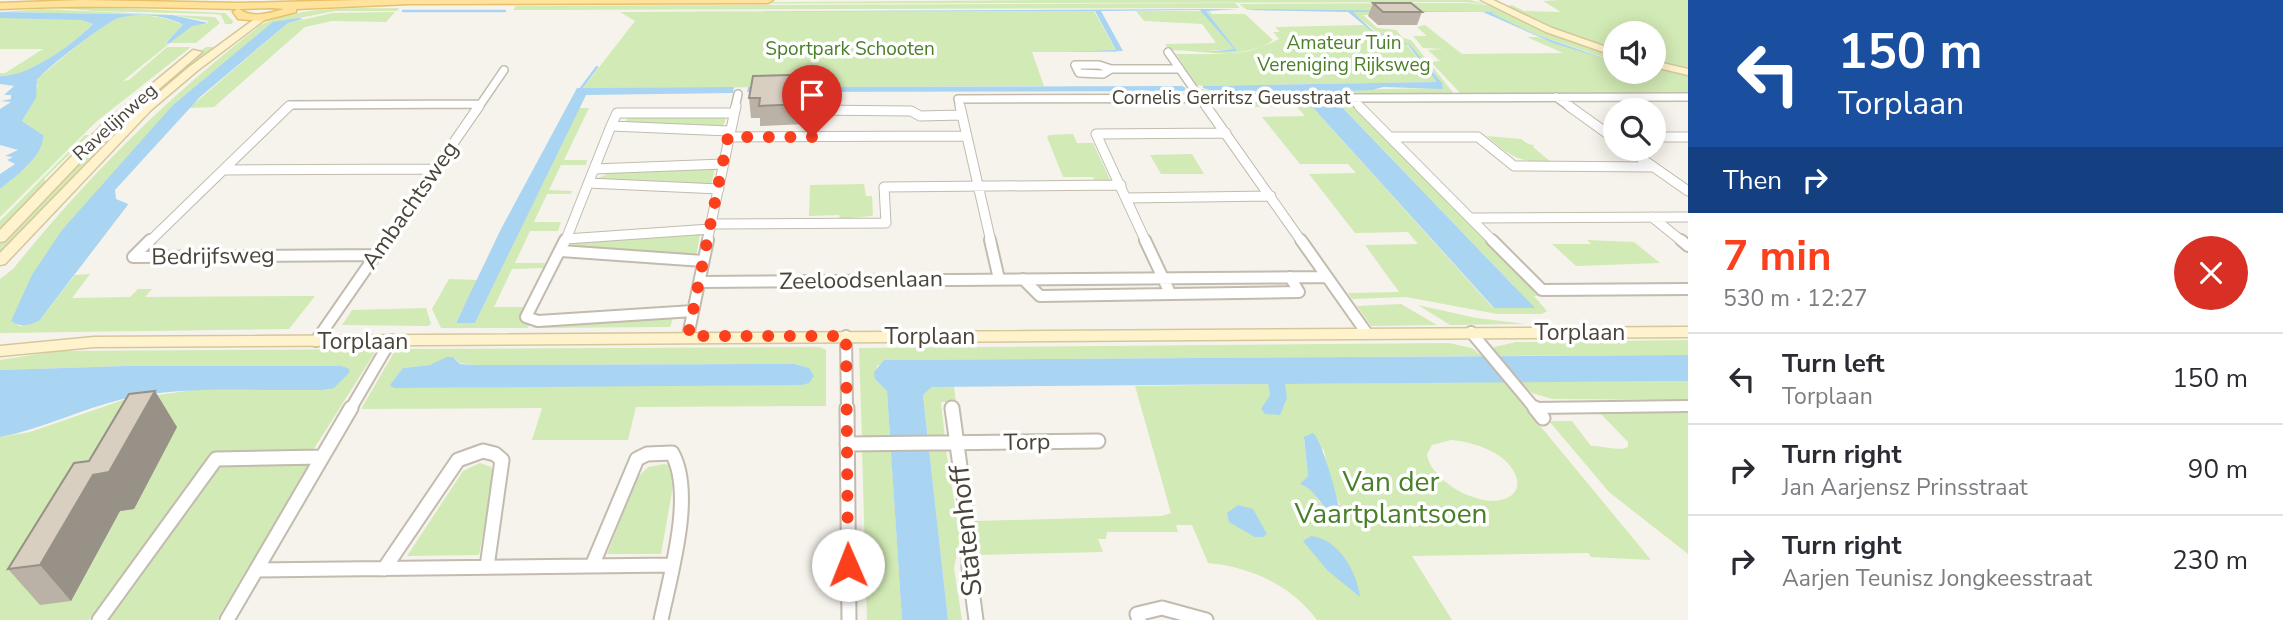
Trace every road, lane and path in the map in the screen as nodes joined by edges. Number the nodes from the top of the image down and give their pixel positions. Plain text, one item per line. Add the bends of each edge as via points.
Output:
1 (768, 0) edge
2 (1486, 0) edge
3 (456, 2) junction
4 (1496, 3) edge
5 (308, 5) junction
6 (0, 6) edge
7 (204, 7) junction
8 (250, 7) junction
9 (275, 10) junction
10 (236, 15) junction
11 (258, 18) junction
12 (1603, 49) edge
13 (1168, 52) dead end
14 (1666, 67) edge
15 (1111, 69) dead end
16 (1180, 69) junction
17 (504, 70) dead end
18 (1688, 72) edge
19 (738, 94) dead end
20 (1200, 97) junction
21 (1556, 97) junction
22 (1688, 97) edge
23 (1351, 98) junction
24 (480, 104) junction
25 (734, 113) junction
26 (961, 115) junction
27 (611, 126) junction
28 (1603, 130) edge
29 (1226, 133) junction
30 (729, 134) junction
31 (966, 136) junction
32 (812, 137) junction
33 (1390, 137) junction
34 (1666, 137) edge
35 (1688, 137) edge
36 (1645, 161) edge
37 (723, 164) junction
38 (1653, 167) junction
39 (435, 169) junction
40 (594, 169) junction
41 (223, 170) junction
42 (588, 183) junction
43 (1121, 185) junction
44 (978, 186) junction
45 (719, 188) junction
46 (1688, 191) edge
47 (1271, 196) junction
48 (1127, 198) junction
49 (1652, 217) junction
50 (1688, 217) edge
51 (1472, 218) junction
52 (711, 227) junction
53 (0, 238) edge
54 (566, 239) junction
55 (1688, 246) edge
56 (561, 251) junction
57 (376, 255) junction
58 (0, 261) edge
59 (704, 261) junction
60 (1290, 277) junction
61 (1327, 277) junction
62 (1163, 278) junction
63 (999, 279) junction
64 (1023, 279) junction
65 (700, 282) junction
66 (1688, 289) edge
67 (1170, 293) junction
68 (693, 311) junction
69 (1688, 331) edge
70 (1366, 332) junction
71 (1471, 332) junction
72 (688, 336) junction
73 (846, 336) junction
74 (391, 340) junction
75 (316, 341) junction
76 (94, 342) junction
77 (0, 344) edge
78 (0, 351) edge
79 (952, 407) dead end
80 (1688, 407) edge
81 (1098, 441) dead end
82 (957, 442) junction
83 (847, 444) junction
84 (322, 457) junction
85 (671, 565) junction
86 (592, 566) junction
87 (487, 568) junction
88 (384, 569) junction
89 (256, 570) junction
90 (1141, 615) edge
91 (99, 620) edge
92 (226, 620) edge
93 (661, 620) edge
94 (849, 620) edge
95 (976, 620) edge
96 (1206, 620) edge

1 - 3 main road
2 - 4 street
3 - 5 main road
3 - 9 main road
4 - 12 street via 1557,33
5 - 7 main road
5 - 9 main road
6 - 7 main road
7 - 8 main road
7 - 10 main road
8 - 9 main road via 268,5
8 - 10 main road
9 - 11 main road
10 - 11 main road
10 - 53 street, Ravelijnweg via 237,23 105,129
11 - 58 street, Ravelijnweg via 131,123
13 - 16 street
14 - 18 street
15 - 16 street
16 - 20 street
17 - 24 street, Ambachtsweg
19 - 25 street
20 - 23 street, Cornelis Gerritsz Geusstraat
20 - 26 street, Cornelis Gerritsz Geusstraat via 958,99
20 - 29 street
21 - 22 street, Cornelis Gerritsz Geusstraat
21 - 23 street, Cornelis Gerritsz Geusstraat
21 - 28 street
23 - 33 street
24 - 39 street, Ambachtsweg
24 - 41 street, Bedrijfsweg via 290,105
25 - 27 street via 617,113
25 - 30 street
26 - 31 street
26 - 32 street via 813,110
27 - 30 street
27 - 40 street
29 - 43 street via 1096,134
29 - 47 street
30 - 32 street
30 - 37 street
31 - 32 street
31 - 44 street
33 - 38 street via 1478,137 1514,166
33 - 51 street
34 - 35 street
36 - 38 street
37 - 40 street
37 - 45 street
38 - 46 street
39 - 41 street
39 - 57 street, Ambachtsweg
40 - 42 street
41 - 57 street, Bedrijfsweg via 133,257
42 - 45 street
42 - 54 street
43 - 44 street
43 - 48 street
44 - 52 street via 884,187 886,223
44 - 63 street
45 - 52 street
47 - 48 street
47 - 61 street
48 - 62 street
49 - 50 street
49 - 51 street
49 - 55 street
51 - 66 street via 1542,290
52 - 54 street
52 - 59 street
54 - 56 street
56 - 59 street
56 - 68 street via 527,313 528,319
57 - 75 street, Ambachtsweg
59 - 65 street
60 - 61 street, Zeeloodsenlaan
60 - 62 street, Zeeloodsenlaan
60 - 67 street via 1299,292
61 - 70 street
62 - 64 street, Zeeloodsenlaan
62 - 67 street
63 - 64 street, Zeeloodsenlaan
63 - 65 street, Zeeloodsenlaan
64 - 67 street via 1040,296
65 - 68 street
68 - 72 street
69 - 71 street, Torplaan
70 - 71 street, Torplaan
70 - 73 street, Torplaan
71 - 80 street via 1539,413
72 - 73 street, Torplaan
72 - 74 street, Torplaan
73 - 83 street
74 - 75 street, Torplaan
74 - 84 street
75 - 76 street, Torplaan
76 - 77 street, Torplaan via 58,339
76 - 78 street, Torplaan
79 - 82 street
81 - 82 street, Torp
82 - 83 street, Torp
82 - 95 street, Statenhoff
83 - 94 street
84 - 89 street
84 - 91 street via 216,459
85 - 86 street
85 - 86 street via 681,511 680,467 678,458 662,451 637,459
85 - 93 street
86 - 87 street
87 - 88 street
87 - 88 street via 502,460 483,451 458,460
88 - 89 street
89 - 92 street
90 - 96 street via 1157,607

